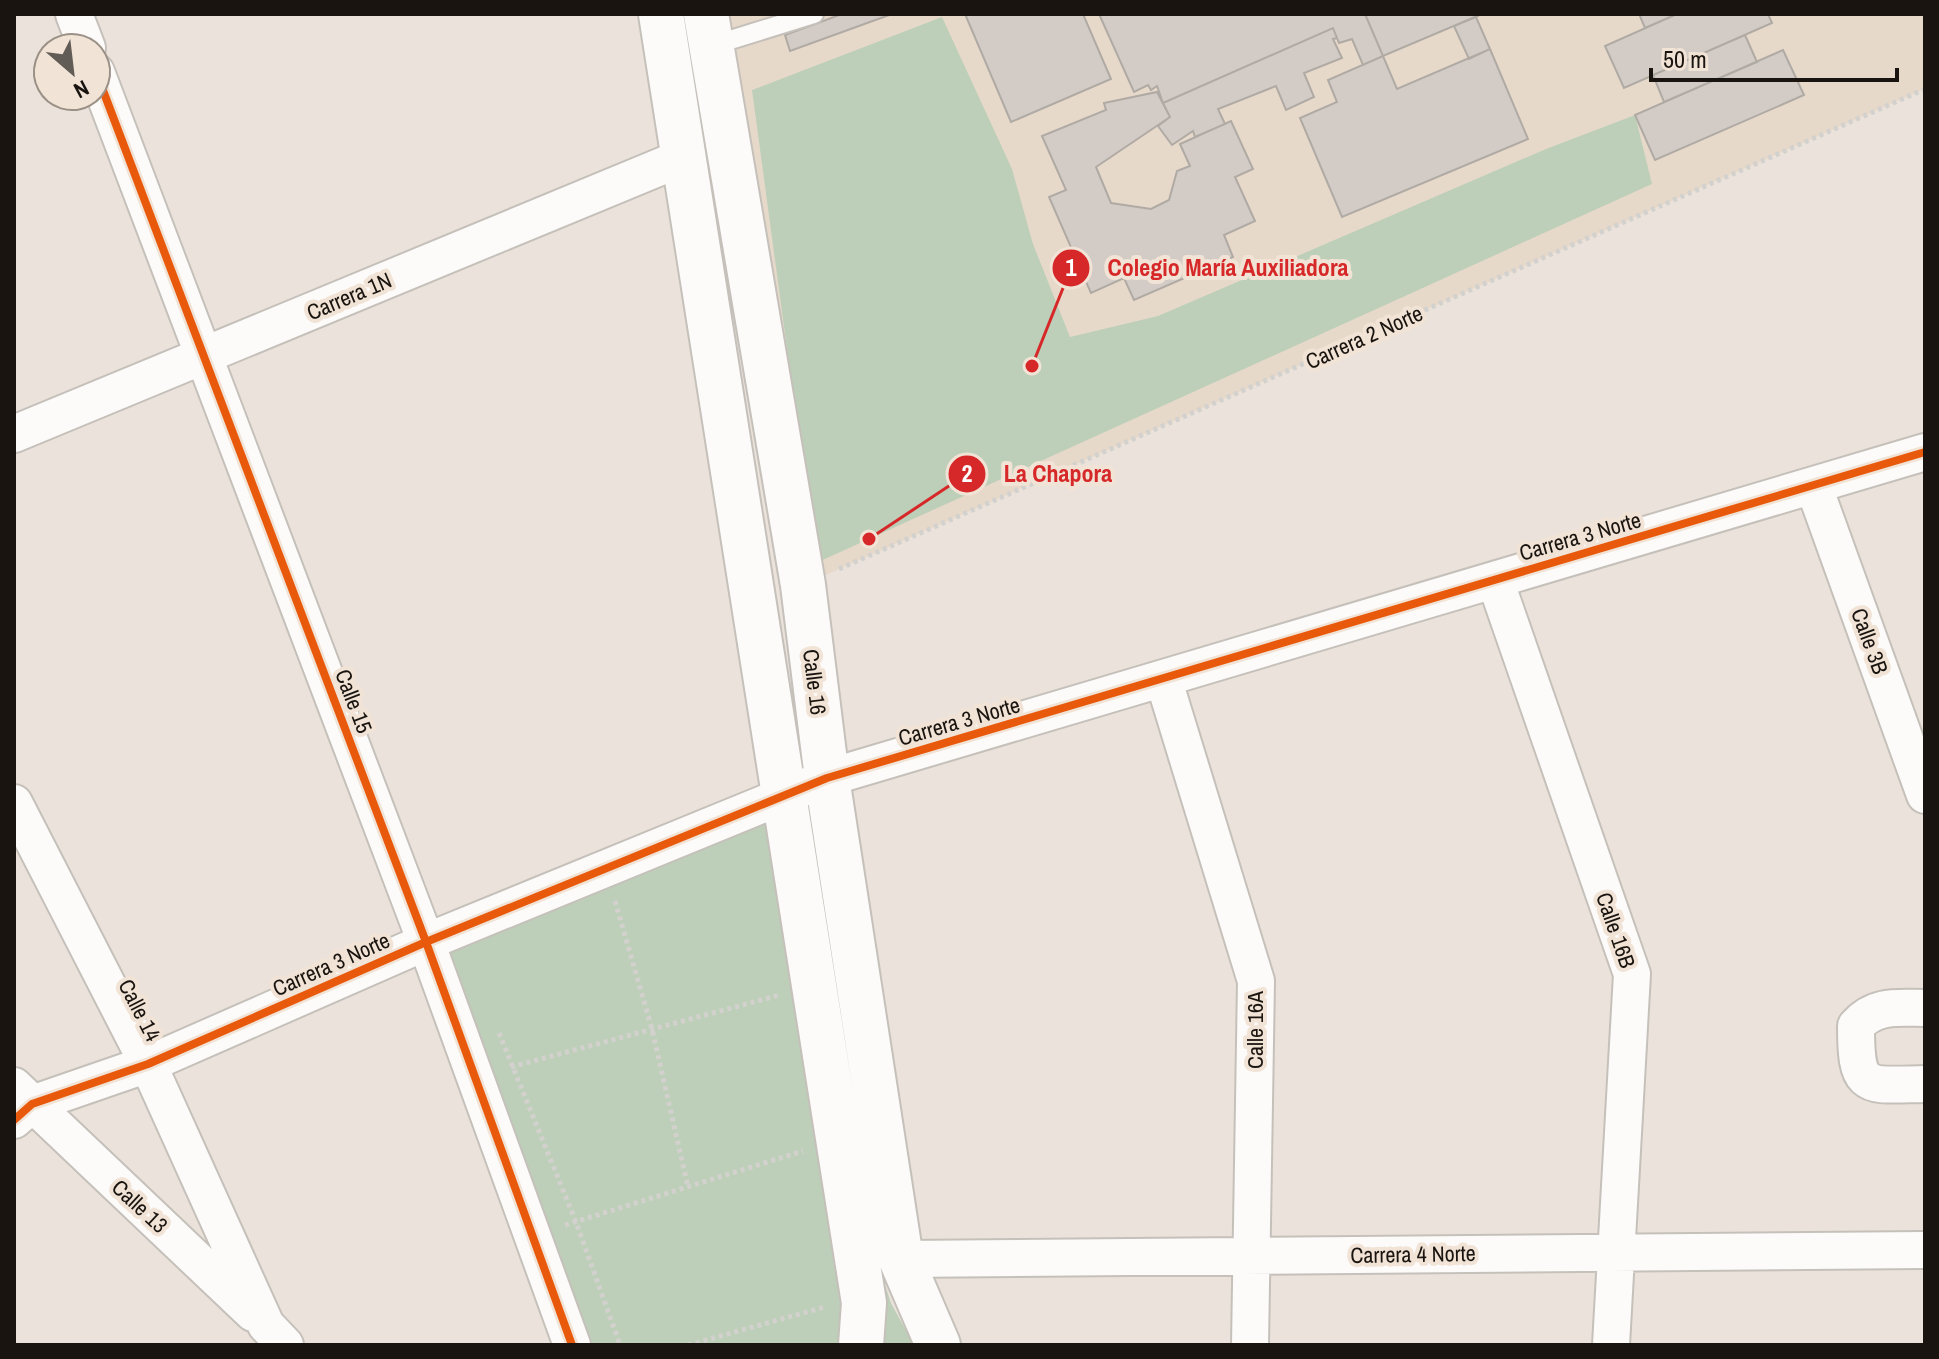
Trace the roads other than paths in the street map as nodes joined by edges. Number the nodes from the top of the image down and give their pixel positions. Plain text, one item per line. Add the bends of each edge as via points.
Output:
1 (661, 14) edge
2 (814, 14) edge
3 (708, 30) edge
4 (111, 112) edge
5 (684, 157) junction
6 (204, 357) junction
7 (14, 434) edge
8 (1925, 452) edge
9 (1814, 487) junction
10 (1495, 580) junction
11 (1164, 681) junction
12 (827, 778) junction
13 (785, 794) junction
14 (1925, 795) edge
15 (14, 803) edge
16 (426, 942) junction
17 (1925, 1008) edge
18 (148, 1064) junction
19 (1925, 1084) edge
20 (20, 1103) edge
21 (1925, 1250) edge
22 (1615, 1252) junction
23 (1252, 1256) junction
24 (901, 1259) junction
25 (862, 1324) edge
26 (265, 1338) edge
27 (572, 1345) edge
28 (938, 1345) edge
29 (1250, 1345) edge
30 (1611, 1345) edge

1 - 5 main road
2 - 3 lane
3 - 12 main road, Calle 16 via 803,585
4 - 6 street, Calle 15
5 - 6 street, Carrera 1N
5 - 13 main road
6 - 7 street, Carrera 1N
6 - 16 street, Calle 15
8 - 9 street, Carrera 3 Norte
9 - 10 street, Carrera 3 Norte
9 - 14 street, Calle 3B
10 - 11 street, Carrera 3 Norte
10 - 22 street, Calle 16B via 1632,974
11 - 12 street, Carrera 3 Norte
11 - 23 street, Calle 16A via 1256,981
12 - 13 street, Carrera 3 Norte
12 - 24 main road, Calle 16
13 - 16 street, Carrera 3 Norte
13 - 25 main road
15 - 18 street, Calle 14
16 - 18 street, Carrera 3 Norte
16 - 27 street, Calle 15
17 - 19 street via 1882,1008 1867,1013 1856,1026 1856,1064 1862,1076 1876,1085
18 - 20 street, Carrera 3 Norte
18 - 26 street, Calle 14
20 - 26 street, Calle 13
21 - 22 street, Carrera 4 Norte
22 - 23 street, Carrera 4 Norte
22 - 30 street, Calle 16B
23 - 24 street, Carrera 4 Norte
23 - 29 street, Calle 16A
24 - 28 main road, Calle 16

